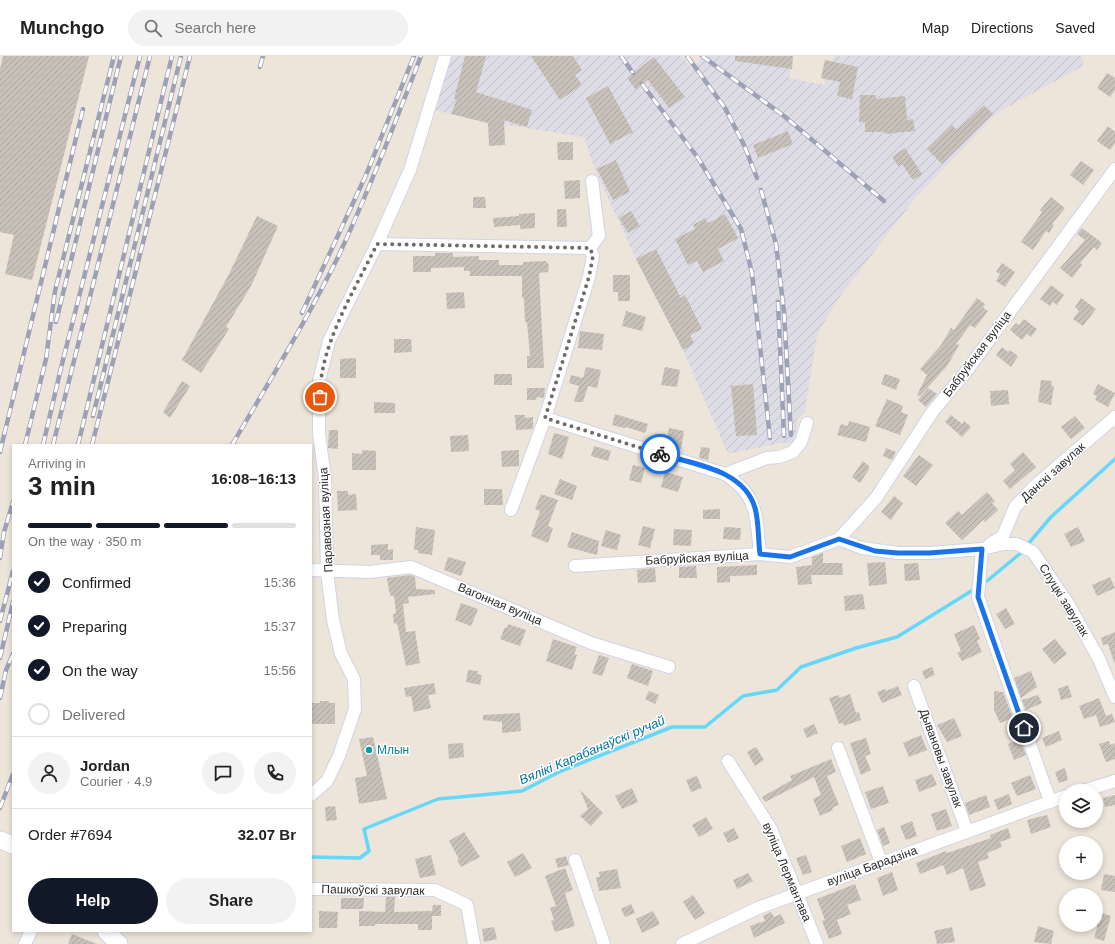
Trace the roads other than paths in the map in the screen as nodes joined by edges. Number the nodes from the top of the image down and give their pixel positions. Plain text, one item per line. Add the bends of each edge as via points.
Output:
1 (445, 56) edge
2 (1115, 169) edge
3 (592, 181) dead end
4 (377, 244) junction
5 (590, 248) junction
6 (545, 418) junction
7 (807, 423) dead end
8 (1112, 425) edge
9 (725, 474) junction
10 (511, 510) dead end
11 (839, 539) junction
12 (982, 549) junction
13 (760, 554) junction
14 (575, 566) dead end
15 (312, 570) edge
16 (327, 571) junction
17 (669, 667) dead end
18 (914, 686) dead end
19 (1115, 697) edge
20 (838, 748) dead end
21 (728, 760) dead end
22 (1115, 781) edge
23 (1103, 785) edge
24 (312, 794) edge
25 (1059, 798) edge
26 (1050, 800) junction
27 (967, 831) junction
28 (0, 840) edge
29 (12, 845) edge
30 (575, 860) dead end
31 (881, 862) junction
32 (312, 889) edge
33 (796, 894) junction
34 (31, 932) edge
35 (107, 932) edge
36 (25, 944) edge
37 (119, 944) edge
38 (474, 944) edge
39 (604, 944) edge
40 (682, 944) edge
41 (817, 944) edge

1 - 4 street, Паравозная вуліца via 410,170
2 - 11 street, Бабруйская вуліца via 965,373 933,411 876,498
3 - 5 street via 599,236
4 - 5 street
4 - 16 street, Паравозная вуліца via 330,341 319,381 319,434 325,478
5 - 6 street via 593,256 589,277
6 - 9 street
6 - 10 street
7 - 9 street via 801,442 793,452 767,458
8 - 12 street, Данскі завулак via 1037,484 1015,507 1002,536
9 - 13 street via 738,482 755,508
11 - 12 street via 875,551 898,553
11 - 13 street, Бабруйская вуліца via 790,557
12 - 19 street, Слуцкі завулак via 1017,544 1033,552 1067,602 1099,659
12 - 26 street via 978,597
13 - 14 street, Бабруйская вуліца
15 - 16 street, Вагонная вуліца
16 - 17 street, Вагонная вуліца via 370,572 411,567 591,642
16 - 24 street, Паравозная вуліца via 333,620 341,654 354,679 355,709 342,750 327,781
18 - 27 street, Дывановы завулак
20 - 31 street
21 - 33 street, вуліца Лермантава via 771,829
22 - 23 street
25 - 26 street, вуліца Барадзіна
26 - 27 street, вуліца Барадзіна
27 - 31 street, вуліца Барадзіна
28 - 29 main road
30 - 39 street
31 - 33 street, вуліца Барадзіна
32 - 38 street, Пашкоўскі завулак via 435,890 467,905
33 - 40 street, вуліца Барадзіна via 758,908
33 - 41 street, вуліца Лермантава
34 - 36 street
35 - 37 main road

